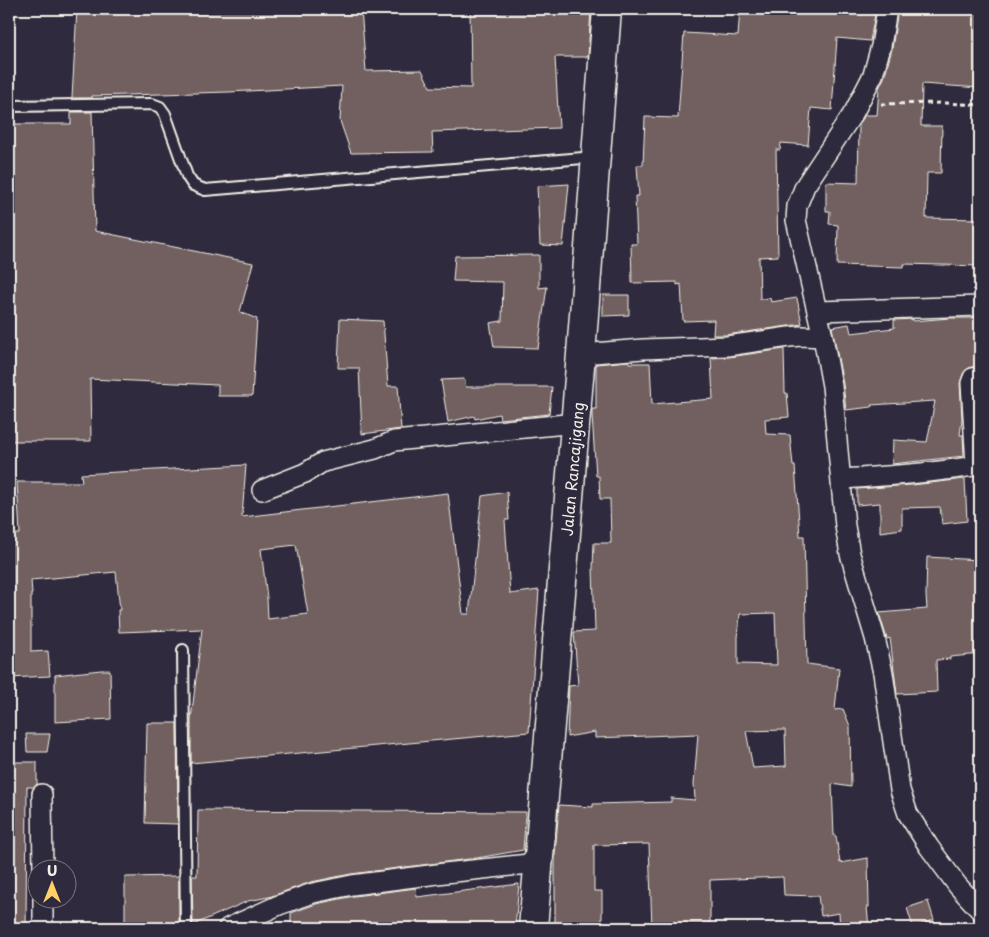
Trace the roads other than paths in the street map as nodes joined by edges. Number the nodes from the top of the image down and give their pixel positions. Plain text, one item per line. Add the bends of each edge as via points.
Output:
1 (607, 9) edge
2 (887, 9) edge
3 (9, 106) edge
4 (596, 157) junction
5 (980, 306) edge
6 (818, 312) junction
7 (823, 337) junction
8 (581, 354) junction
9 (980, 377) edge
10 (576, 423) junction
11 (978, 465) edge
12 (842, 479) junction
13 (262, 490) dead end
14 (183, 650) dead end
15 (42, 794) dead end
16 (42, 860) edge
17 (538, 863) junction
18 (43, 910) edge
19 (980, 910) edge
20 (43, 928) edge
21 (186, 928) edge
22 (228, 928) edge
23 (533, 928) edge

1 - 4 main road, Jalan Rancajigang
2 - 6 street via 873,75 805,186 797,206 796,220
3 - 4 lane via 160,106 187,176 193,185 204,190
4 - 8 main road, Jalan Rancajigang
5 - 6 street
6 - 7 street
7 - 8 street
7 - 12 street
8 - 10 main road, Jalan Rancajigang
9 - 11 street via 973,378 971,383
10 - 13 street via 402,439 323,462
10 - 17 main road, Jalan Rancajigang
11 - 12 street via 898,476
12 - 19 street via 848,544 883,673 900,790 908,814 929,847
14 - 21 lane
15 - 16 street
17 - 22 street via 361,884 313,893
17 - 23 main road, Jalan Rancajigang
18 - 20 street

